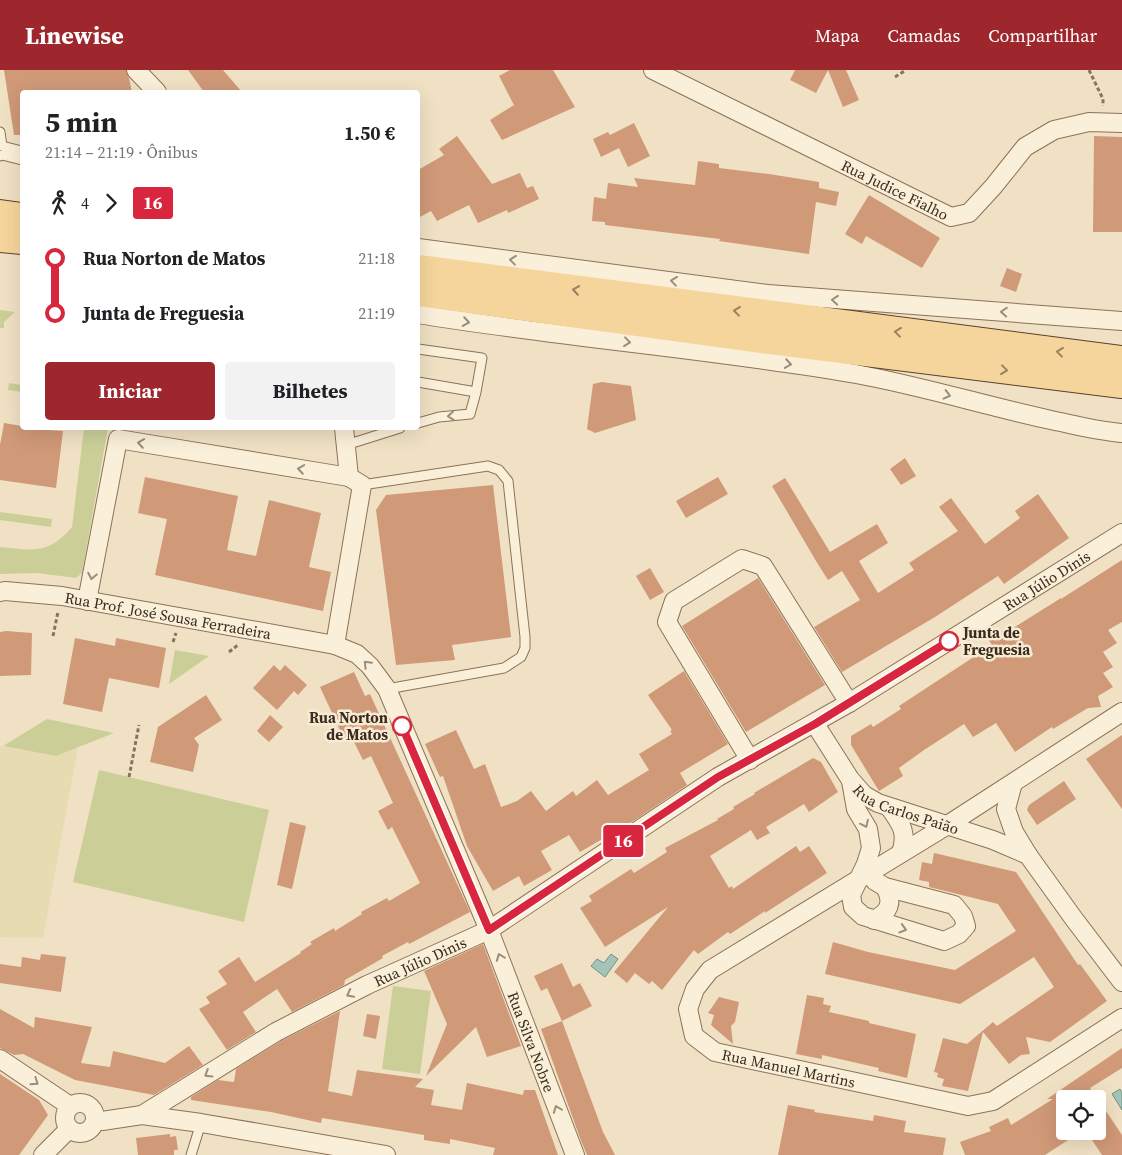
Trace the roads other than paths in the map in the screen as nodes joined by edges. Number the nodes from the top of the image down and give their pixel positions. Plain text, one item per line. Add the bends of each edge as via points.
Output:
1 (136, 70) edge
2 (653, 70) edge
3 (155, 90) edge
4 (1122, 123) edge
5 (0, 132) edge
6 (20, 150) edge
7 (0, 156) edge
8 (20, 160) edge
9 (420, 248) edge
10 (420, 269) edge
11 (420, 292) edge
12 (420, 314) edge
13 (1122, 320) edge
14 (420, 349) edge
15 (1122, 360) edge
16 (420, 382) edge
17 (1122, 384) edge
18 (476, 392) junction
19 (420, 422) edge
20 (385, 430) edge
21 (1122, 433) edge
22 (345, 436) edge
23 (356, 481) junction
24 (1122, 524) edge
25 (1122, 533) edge
26 (1099, 547) junction
27 (0, 592) edge
28 (87, 601) junction
29 (335, 645) junction
30 (386, 689) junction
31 (849, 704) junction
32 (1122, 712) edge
33 (815, 724) junction
34 (750, 760) junction
35 (850, 778) junction
36 (1013, 782) junction
37 (889, 807) junction
38 (946, 826) junction
39 (901, 853) junction
40 (1028, 855) junction
41 (863, 876) junction
42 (885, 887) junction
43 (874, 920) junction
44 (489, 930) junction
45 (1122, 982) edge
46 (1122, 1018) edge
47 (0, 1059) edge
48 (70, 1106) junction
49 (142, 1115) junction
50 (95, 1120) junction
51 (193, 1122) junction
52 (69, 1129) junction
53 (365, 1153) edge
54 (43, 1155) edge
55 (192, 1155) edge
56 (386, 1155) edge
57 (574, 1155) edge

1 - 3 street
2 - 4 street, Rua Judice Fialho via 951,217 970,213 1025,147 1054,130 1089,122
5 - 6 lane via 2,146
7 - 8 lane
13 -> 9 street via 768,294
15 -> 10 main road
11 -> 17 main road
12 -> 21 street via 857,374 1029,415
14 - 18 lane via 482,358
16 - 18 lane
18 -> 19 lane via 470,414
20 - 22 lane
22 - 23 street
23 -> 28 street via 118,439
23 - 29 street
23 - 30 lane via 488,466 499,470 508,482 525,637 522,657 504,668
24 - 26 street, Rua Júlio Dinis
25 - 26 street, Rua Júlio Dinis
26 - 31 street, Rua Júlio Dinis
27 - 28 street, Rua Prof. José Sousa Ferradeira
28 - 29 street, Rua Prof. José Sousa Ferradeira
30 -> 29 street via 357,654
30 - 44 street
31 - 33 street, Rua Júlio Dinis
31 - 34 street via 763,566 742,559 674,601 667,622
32 - 36 street, Rua Manuel Martins
33 - 34 street, Rua Júlio Dinis
33 - 35 street, Rua Carlos Paião
34 - 44 street, Rua Júlio Dinis via 718,777
35 - 37 street, Rua Carlos Paião via 864,795
35 -> 41 street via 856,809 868,829 871,848
36 - 38 street, Rua Manuel Martins
36 - 40 street via 1006,809 1014,832
37 - 38 street, Rua Carlos Paião
37 - 39 street via 903,827
38 - 39 street, Rua Manuel Martins
38 - 40 street, Rua Carlos Paião
39 - 41 street, Rua Manuel Martins
40 - 45 street
41 - 42 street
41 - 43 street via 851,894 853,908
41 - 46 street, Rua Manuel Martins via 710,970 695,990 688,1009 694,1036 715,1052 968,1106 993,1101
42 - 43 street via 890,906
43 -> 42 street via 944,941 959,934 966,926 964,916 954,905
44 -> 49 street, Rua Júlio Dinis via 366,985 276,1032
57 -> 44 street, Rua Silva Nobre
47 -> 48 street
48 - 50 street via 85,1103 93,1110
48 - 52 street via 64,1120
49 - 50 street
49 - 51 street
50 - 52 street via 91,1129 83,1133
51 - 53 street
51 - 55 lane
52 - 54 street
53 - 56 street

